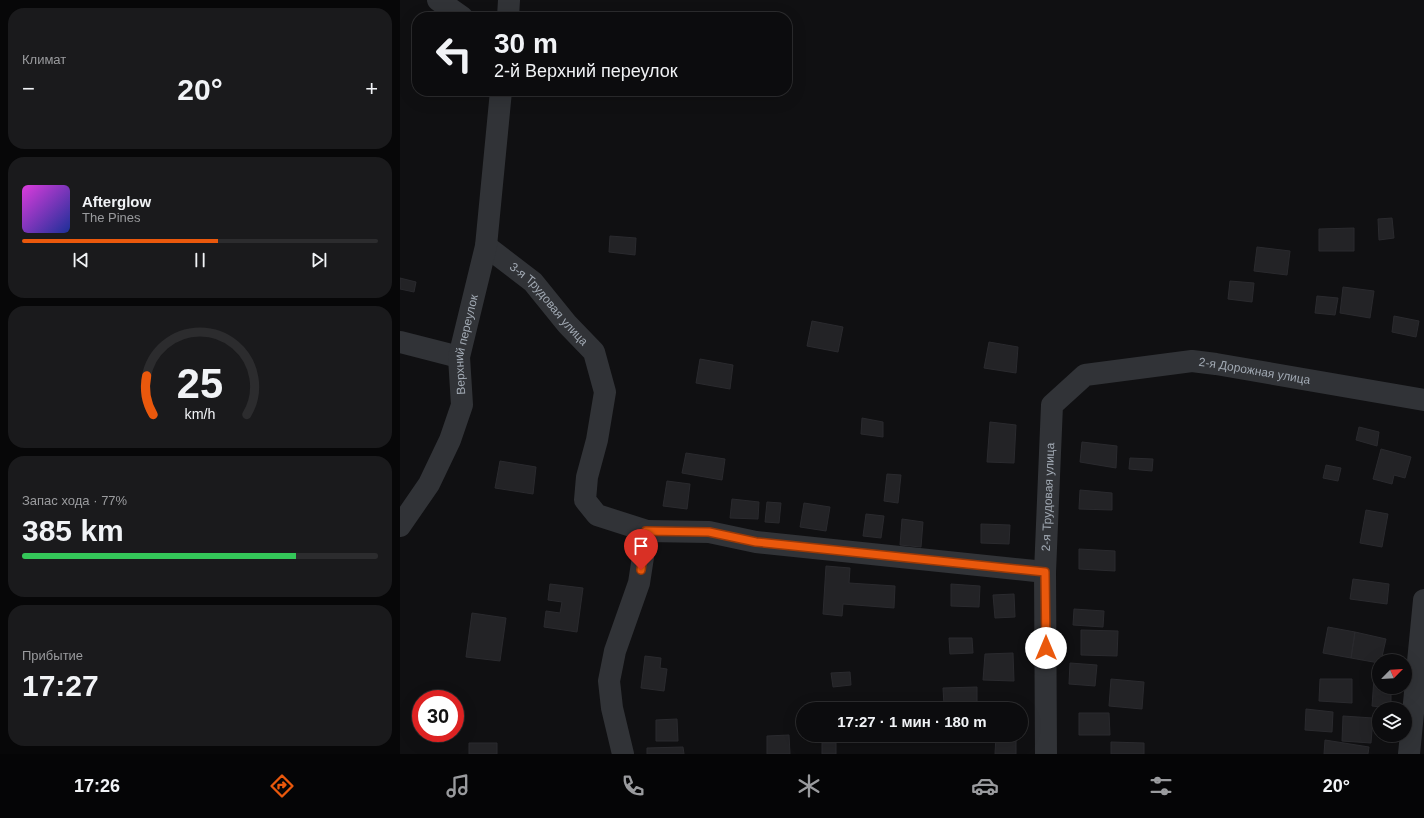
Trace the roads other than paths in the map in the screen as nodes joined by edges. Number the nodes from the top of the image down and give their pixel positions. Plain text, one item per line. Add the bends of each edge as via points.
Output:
1 (438, 0) edge
2 (509, 0) edge
3 (455, 12) edge
4 (508, 12) edge
5 (501, 96) edge
6 (486, 246) junction
7 (400, 342) edge
8 (459, 357) junction
9 (1085, 374) joint
10 (1424, 400) edge
11 (400, 526) edge
12 (646, 531) junction
13 (1045, 572) junction
14 (1424, 600) edge
15 (623, 754) edge
16 (1046, 754) edge
17 (1409, 754) edge

1 - 3 street
2 - 4 street
5 - 6 street, Верхний переулок
6 - 8 street, Верхний переулок
6 - 12 street, 3-я Трудовая улица via 533,282 594,352 605,392 597,440 587,477 585,500 597,515
7 - 8 street
8 - 11 street, Верхний переулок via 462,406 450,440 429,484
9 - 10 street, 2-я Дорожная улица via 1192,361
9 - 13 street, 2-я Трудовая улица via 1052,405
12 - 13 street, 3-я Трудовая улица via 709,532 756,542
12 - 15 street via 639,584 615,651 609,681 612,708
13 - 16 street, 2-я Трудовая улица
14 - 17 street

